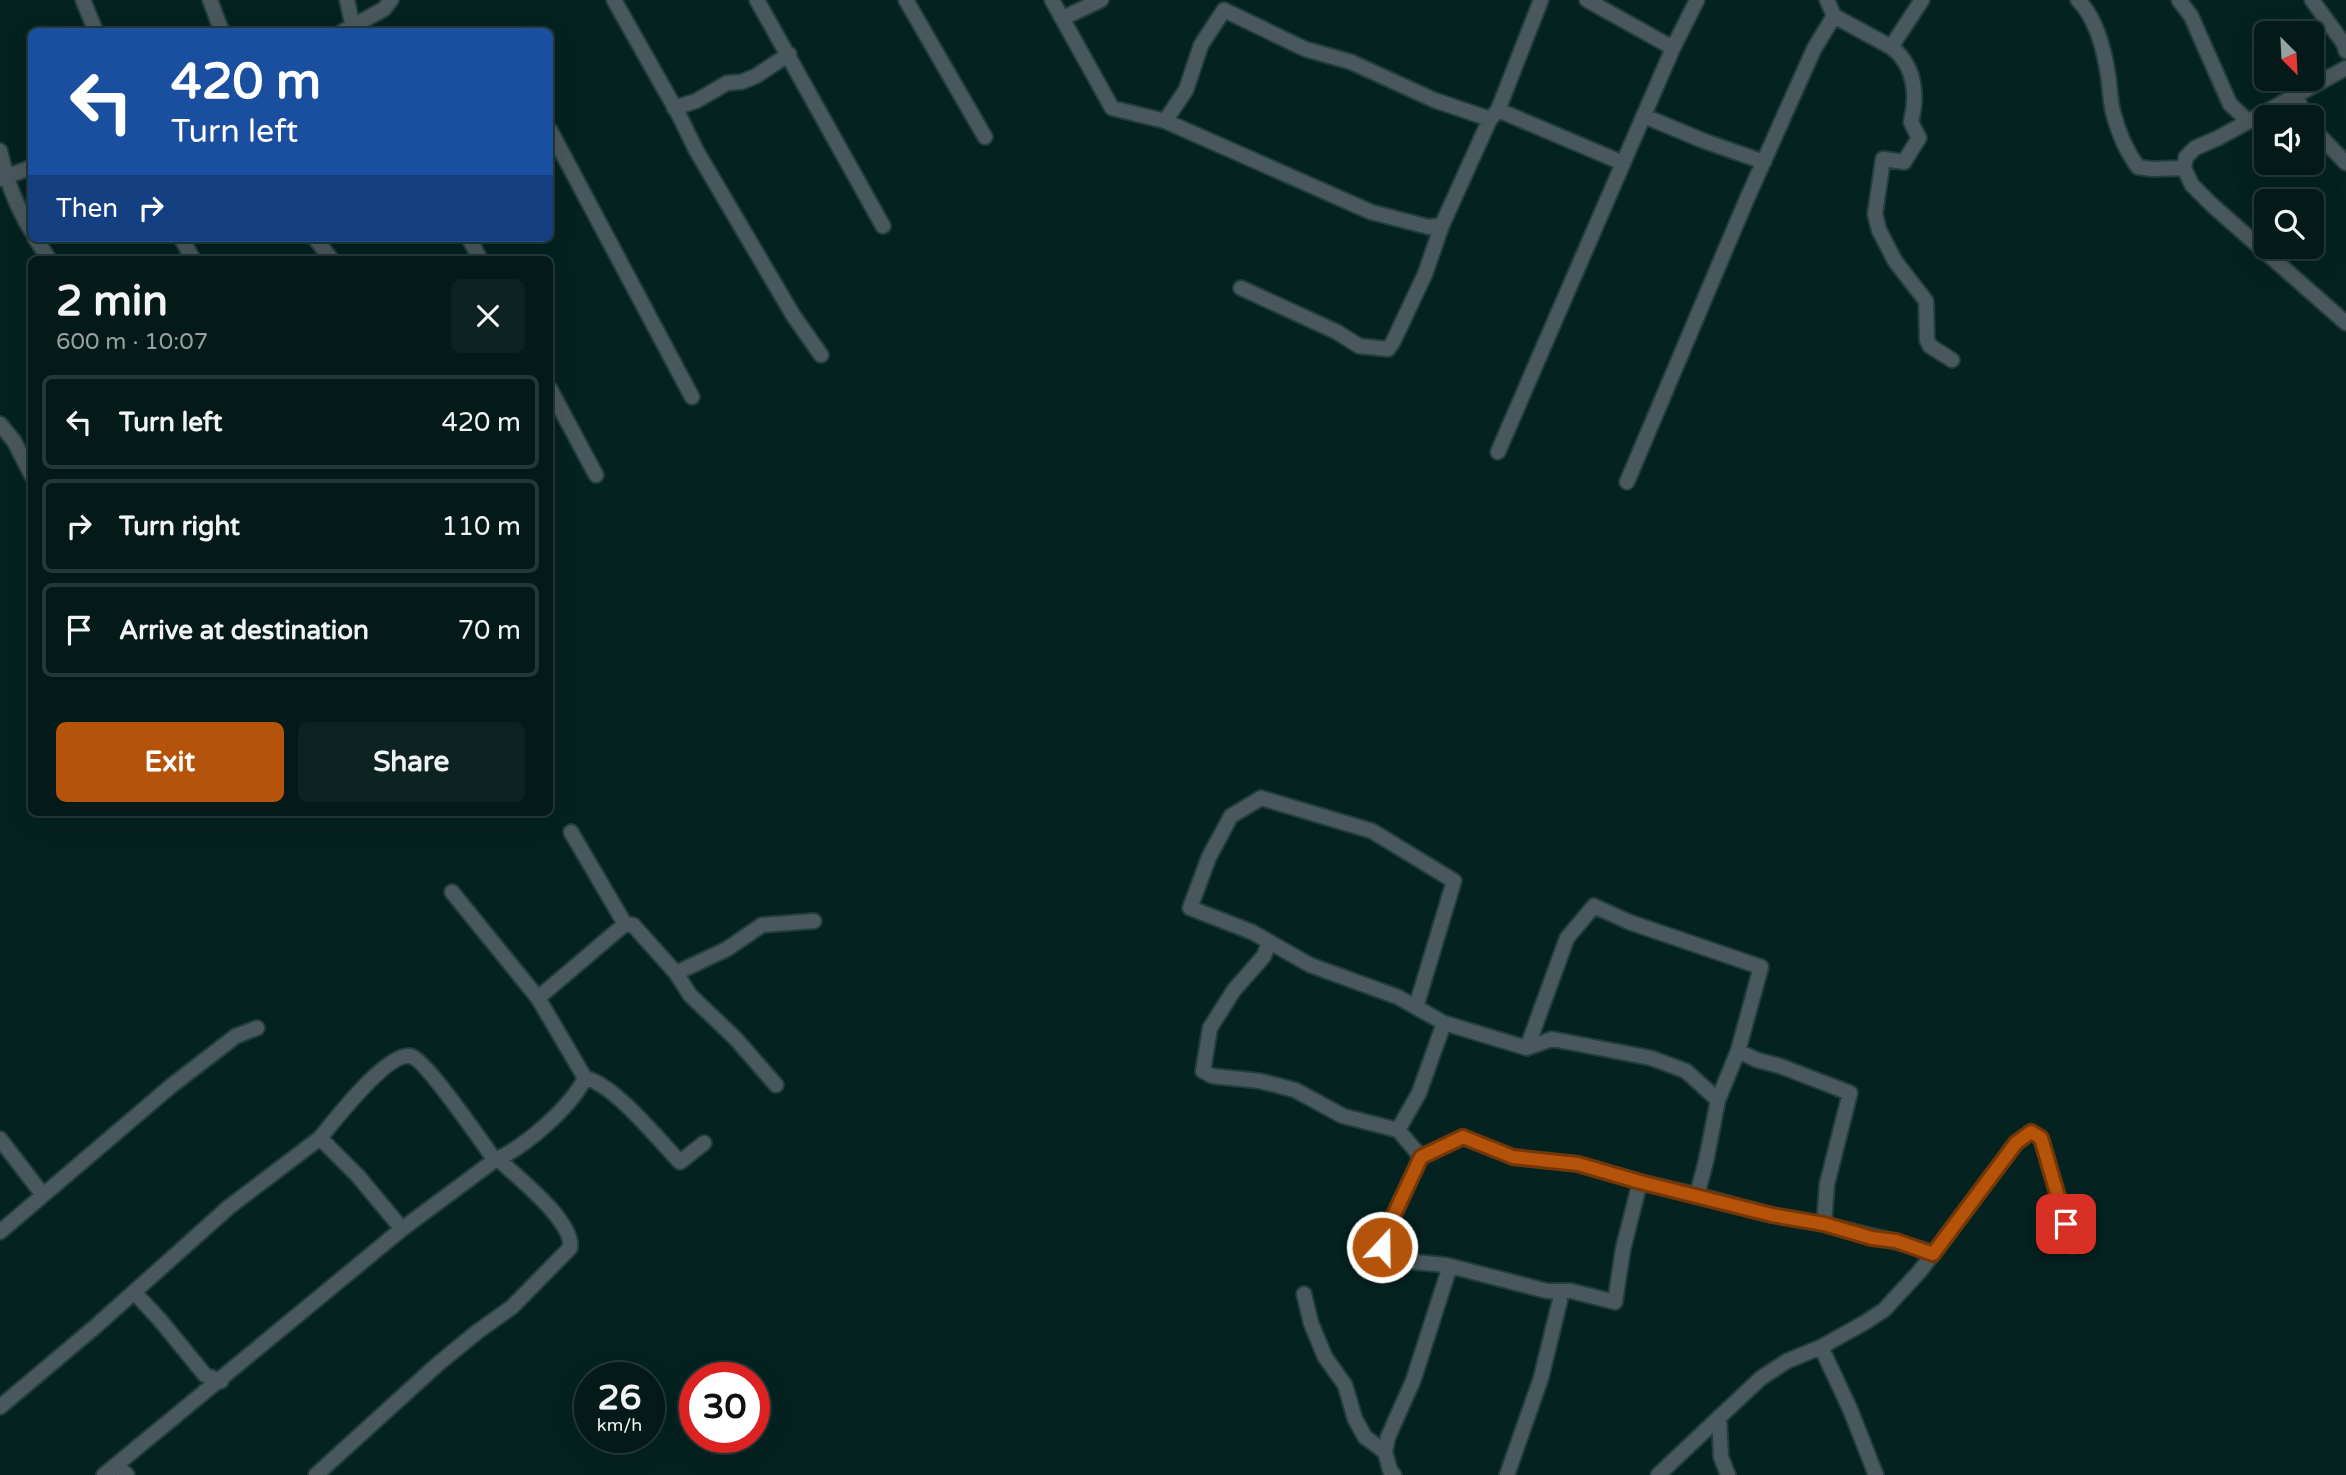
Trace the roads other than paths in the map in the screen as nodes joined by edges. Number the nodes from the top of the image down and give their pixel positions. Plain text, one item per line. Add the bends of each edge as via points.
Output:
1 (83, 0) edge
2 (210, 0) edge
3 (346, 0) edge
4 (391, 0) edge
5 (614, 0) edge
6 (757, 0) edge
7 (906, 0) edge
8 (1052, 0) edge
9 (1101, 0) edge
10 (1587, 0) edge
11 (1697, 0) edge
12 (1827, 0) edge
13 (1922, 0) edge
14 (2078, 0) edge
15 (2179, 0) edge
16 (2312, 0) edge
17 (1536, 1) edge
18 (1226, 5) edge
19 (1834, 16) junction
20 (1063, 18) junction
21 (94, 28) edge
22 (220, 28) edge
23 (350, 28) edge
24 (353, 28) edge
25 (1891, 47) junction
26 (1673, 48) junction
27 (2346, 51) edge
28 (789, 54) junction
29 (2346, 68) edge
30 (2296, 95) junction
31 (2300, 105) edge
32 (674, 108) junction
33 (1494, 115) junction
34 (1644, 116) junction
35 (1166, 121) junction
36 (2248, 121) junction
37 (553, 137) edge
38 (985, 137) dead end
39 (2324, 140) edge
40 (0, 151) edge
41 (1764, 162) junction
42 (1623, 163) junction
43 (2346, 163) edge
44 (2183, 168) junction
45 (28, 169) edge
46 (3, 178) edge
47 (1442, 225) junction
48 (28, 226) edge
49 (883, 226) dead end
50 (318, 242) edge
51 (329, 256) edge
52 (1241, 288) dead end
53 (2346, 323) edge
54 (821, 355) dead end
55 (1952, 360) dead end
56 (553, 395) edge
57 (692, 397) dead end
58 (0, 424) edge
59 (1498, 453) dead end
60 (28, 468) edge
61 (596, 475) dead end
62 (1628, 482) dead end
63 (571, 832) dead end
64 (452, 892) dead end
65 (814, 921) dead end
66 (625, 924) junction
67 (1269, 942) junction
68 (676, 973) junction
69 (538, 998) junction
70 (1416, 1007) junction
71 (1444, 1023) junction
72 (257, 1028) dead end
73 (1527, 1048) junction
74 (1738, 1051) junction
75 (585, 1078) junction
76 (776, 1085) dead end
77 (1718, 1100) junction
78 (1398, 1130) junction
79 (320, 1138) junction
80 (0, 1139) edge
81 (704, 1143) dead end
82 (1421, 1157) junction
83 (496, 1160) junction
84 (1640, 1182) junction
85 (43, 1195) junction
86 (1697, 1195) junction
87 (1824, 1224) junction
88 (402, 1229) junction
89 (0, 1232) edge
90 (2073, 1246) dead end
91 (1933, 1254) junction
92 (1450, 1266) junction
93 (134, 1292) junction
94 (1304, 1294) dead end
95 (1560, 1300) dead end
96 (1821, 1347) junction
97 (221, 1381) junction
98 (0, 1407) edge
99 (1719, 1418) junction
100 (1385, 1452) junction
101 (121, 1470) edge
102 (104, 1475) edge
103 (316, 1475) edge
104 (1394, 1475) edge
105 (1507, 1475) edge
106 (1658, 1475) edge
107 (1728, 1475) edge
108 (1876, 1475) edge

1 - 21 street
2 - 22 street
3 - 23 street
4 - 24 street
5 - 32 street
6 - 28 street
7 - 38 street
8 - 20 street
9 - 20 street
10 - 26 street
11 - 26 street
12 - 19 street
13 - 25 street
14 - 44 street via 2094,25 2112,110 2130,157 2138,167
15 - 36 street via 2191,16 2230,104
16 - 27 street
17 - 33 street
18 - 33 street via 1305,49 1351,62 1434,100
18 - 35 street via 1201,45 1185,89
19 - 25 street
19 - 41 street via 1814,49
20 - 35 street via 1112,108
25 - 55 street via 1909,70 1915,88 1911,122 1919,138 1904,162 1883,159 1875,214 1895,261 1926,301 1927,341
26 - 34 street
28 - 32 street via 756,76 727,83
28 - 49 street
29 - 30 street
30 - 31 street
30 - 36 street
32 - 54 street
33 - 42 street
33 - 47 street
34 - 41 street
34 - 42 street
35 - 47 street via 1371,212 1429,227
36 - 44 street via 2194,148
37 - 57 street
39 - 43 street
40 - 46 street
41 - 62 street
42 - 59 street
44 - 53 street via 2192,185 2213,205
45 - 46 street
46 - 48 street
47 - 52 street via 1425,274 1388,349 1359,346
50 - 51 street
56 - 61 street
58 - 60 street
63 - 66 street
64 - 69 street
65 - 68 street via 762,925
66 - 68 street via 633,925
66 - 69 street
67 - 70 street via 1310,965
67 - 70 street via 1190,908 1231,816 1261,797 1372,831 1454,881
67 - 78 street via 1264,956 1234,990 1210,1028 1203,1070 1212,1076 1295,1090 1343,1116
68 - 76 street via 690,995
69 - 75 street
70 - 71 street
71 - 73 street
71 - 78 street via 1419,1093
72 - 85 street via 236,1036 171,1086
73 - 74 street via 1567,938 1594,906 1761,967
73 - 77 street via 1552,1039 1651,1058 1686,1071
74 - 77 street
74 - 87 street via 1850,1093 1827,1184
75 - 81 street via 600,1083 680,1162
75 - 83 street via 579,1091 549,1121
77 - 86 street
78 - 82 street
79 - 83 street via 370,1080 410,1056 431,1073
79 - 88 street
79 - 93 street via 229,1207
80 - 85 street
82 - 84 street via 1463,1137 1513,1157 1578,1164
82 - 92 street via 1382,1247 1394,1260
83 - 88 street
83 - 103 street via 559,1218 570,1248 512,1307 439,1364
84 - 86 street
84 - 92 street via 1615,1303
85 - 89 street
86 - 87 street
87 - 91 street
88 - 97 street
90 - 91 street via 2041,1138 2031,1132 2016,1143
91 - 96 street via 1884,1310
92 - 100 street
93 - 97 street via 205,1376
93 - 98 street
94 - 100 street via 1325,1357 1345,1385 1355,1419 1365,1437
95 - 105 street via 1541,1378
96 - 99 street via 1761,1378
96 - 108 street
97 - 101 street
99 - 106 street
99 - 107 street via 1721,1457
100 - 104 street
101 - 102 street

